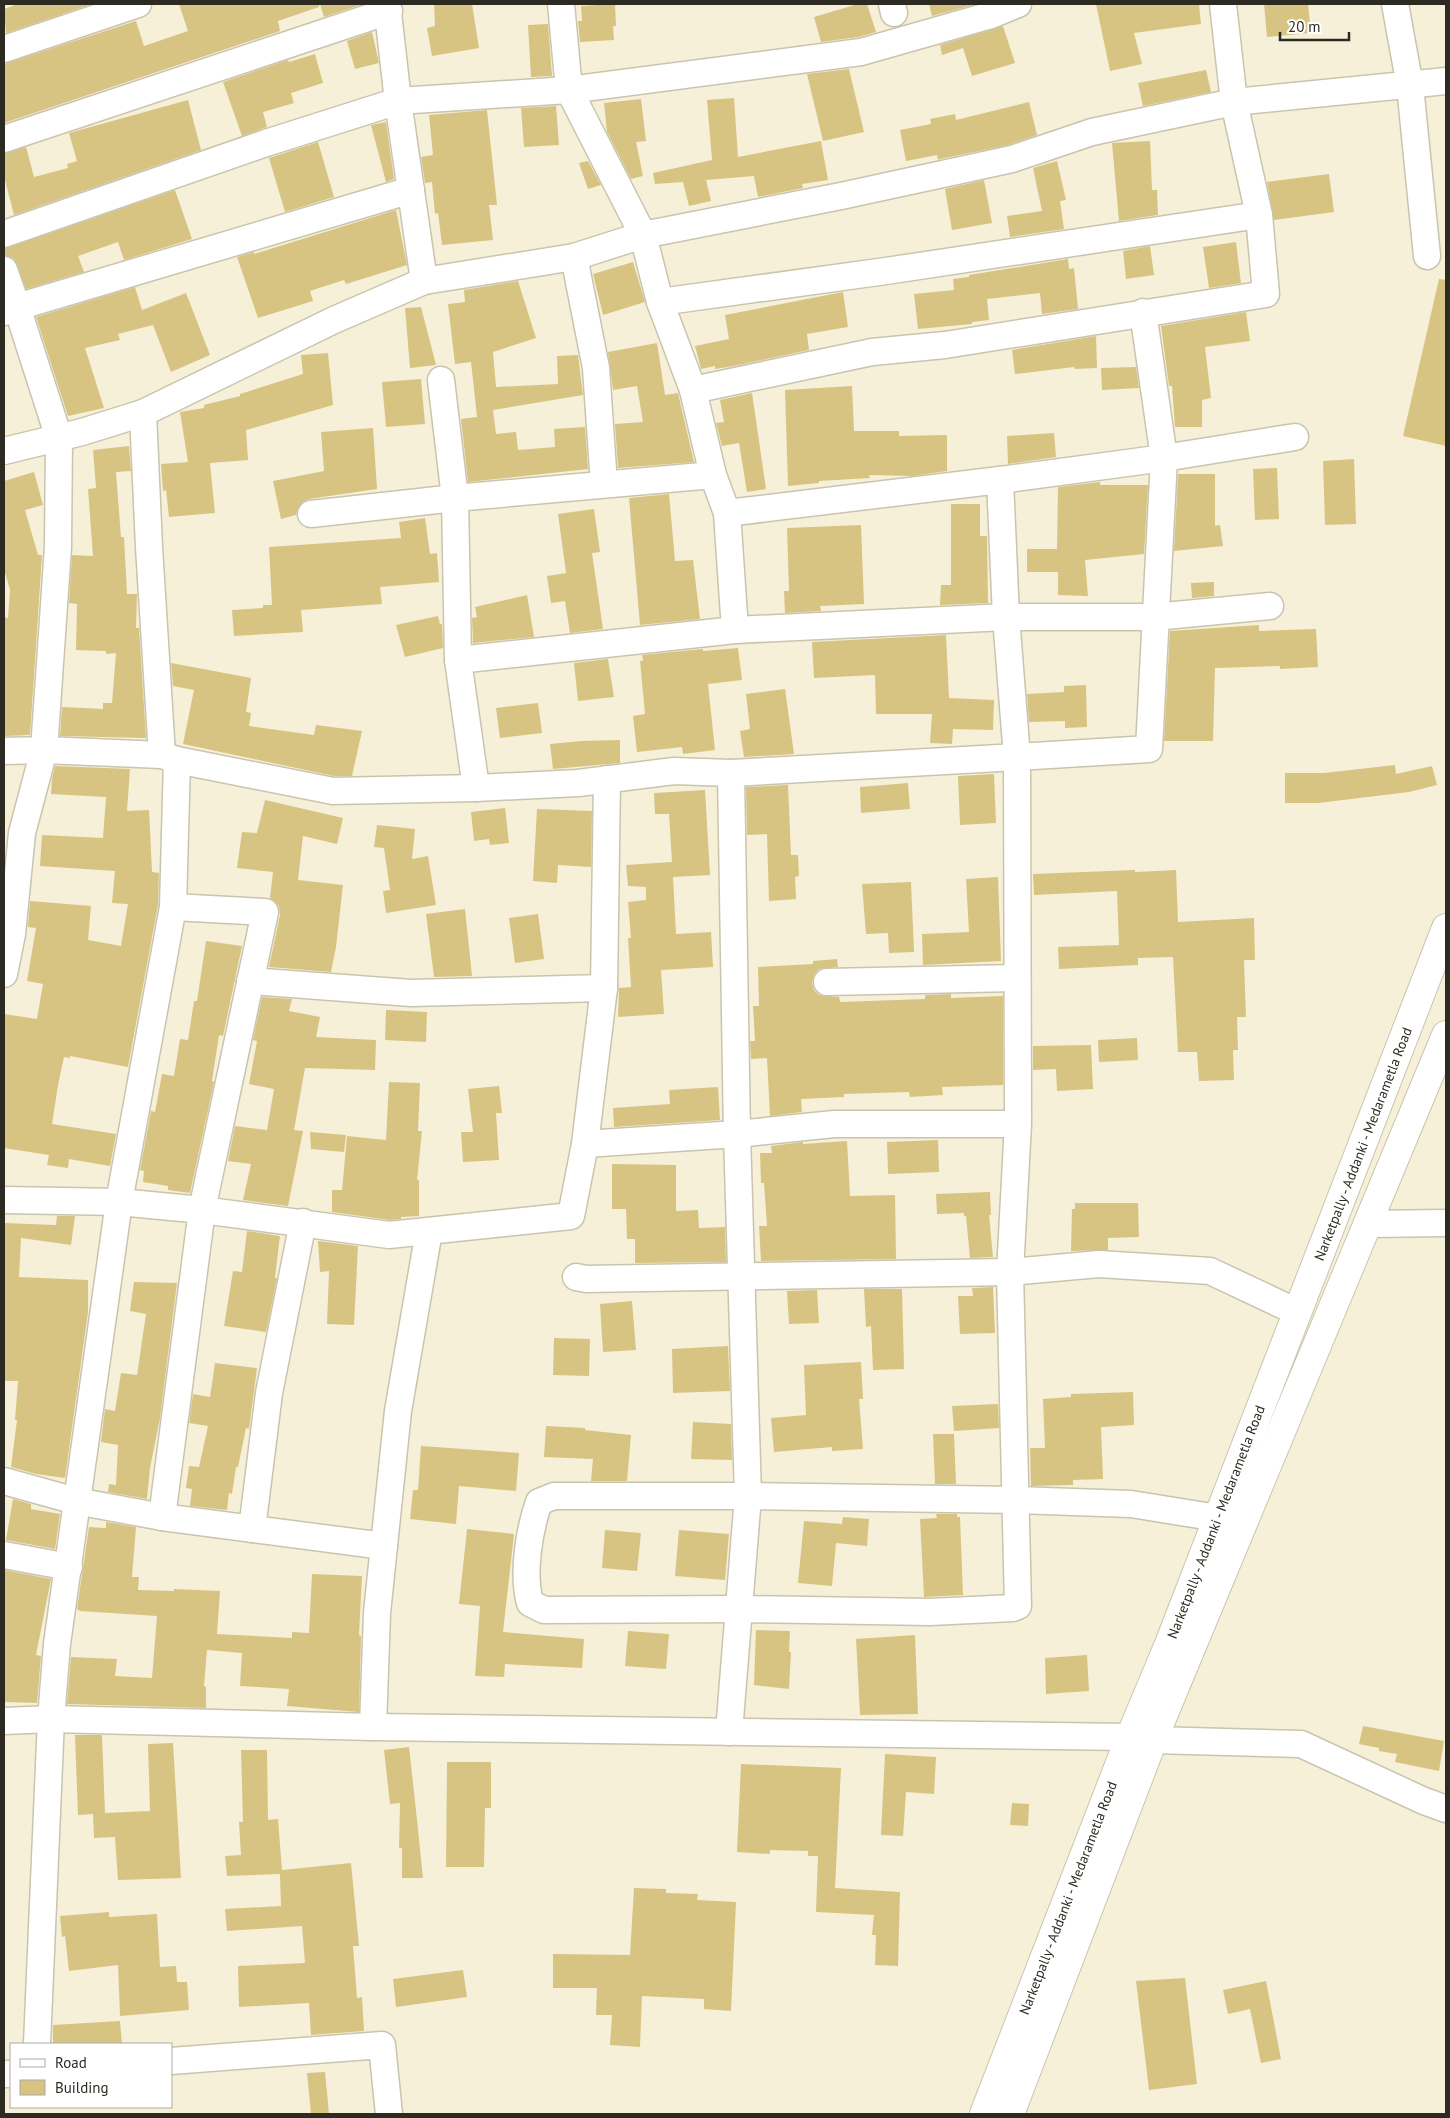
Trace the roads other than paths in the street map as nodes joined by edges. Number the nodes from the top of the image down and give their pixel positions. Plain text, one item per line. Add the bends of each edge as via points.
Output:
1 (138, 4) edge
2 (561, 4) edge
3 (1018, 4) edge
4 (1223, 4) edge
5 (1395, 4) edge
6 (388, 8) edge
7 (4, 49) edge
8 (1446, 81) edge
9 (1410, 86) junction
10 (569, 90) junction
11 (398, 101) junction
12 (1234, 102) junction
13 (4, 139) edge
14 (411, 190) junction
15 (1258, 215) junction
16 (4, 234) edge
17 (643, 234) junction
18 (1427, 256) dead end
19 (574, 257) junction
20 (4, 270) edge
21 (424, 281) junction
22 (660, 302) junction
23 (10, 310) edge
24 (1143, 312) junction
25 (441, 380) dead end
26 (693, 390) junction
27 (143, 413) junction
28 (1295, 437) dead end
29 (60, 438) junction
30 (4, 451) edge
31 (1164, 458) junction
32 (713, 476) junction
33 (1000, 480) junction
34 (604, 484) junction
35 (454, 498) junction
36 (727, 513) junction
37 (311, 514) dead end
38 (1270, 606) dead end
39 (1006, 617) junction
40 (1154, 617) junction
41 (735, 630) junction
42 (458, 660) junction
43 (4, 750) edge
44 (44, 750) junction
45 (1017, 756) junction
46 (170, 757) junction
47 (731, 773) junction
48 (607, 779) junction
49 (476, 788) junction
50 (13, 833) edge
51 (173, 907) junction
52 (1446, 928) edge
53 (8, 934) edge
54 (4, 974) edge
55 (1016, 978) junction
56 (250, 981) junction
57 (827, 982) dead end
58 (604, 988) junction
59 (1446, 1035) edge
60 (1439, 1070) edge
61 (1018, 1124) junction
62 (737, 1134) junction
63 (585, 1144) junction
64 (4, 1200) edge
65 (119, 1202) junction
66 (202, 1210) junction
67 (304, 1222) junction
68 (1446, 1223) edge
69 (1368, 1224) junction
70 (429, 1230) junction
71 (1010, 1272) junction
72 (576, 1277) dead end
73 (742, 1277) junction
74 (1298, 1312) junction
75 (4, 1481) edge
76 (748, 1496) junction
77 (1016, 1500) junction
78 (76, 1501) junction
79 (162, 1517) junction
80 (1218, 1518) junction
81 (252, 1529) junction
82 (384, 1546) junction
83 (4, 1555) edge
84 (69, 1567) junction
85 (739, 1609) junction
86 (51, 1719) junction
87 (4, 1721) edge
88 (373, 1727) junction
89 (729, 1732) junction
90 (1142, 1739) junction
91 (1446, 1809) edge
92 (37, 2043) edge
93 (172, 2061) edge
94 (389, 2114) edge
95 (984, 2114) edge
96 (1010, 2114) edge

1 - 7 street
2 - 10 street
3 - 10 street via 991,15 861,52
4 - 12 street
5 - 9 street
6 - 11 street
6 - 13 street
8 - 9 street
9 - 12 street
9 - 18 street
10 - 11 street
10 - 17 street
11 - 14 street
11 - 16 street
12 - 15 street
12 - 17 street via 1092,132 1012,159
14 - 21 street
14 - 23 street
15 - 22 street
15 - 24 street via 1266,294
17 - 19 street
17 - 22 street
19 - 21 street
19 - 34 street via 596,368
20 - 23 street
21 - 27 street via 292,340
22 - 26 street
23 - 29 street
24 - 26 street via 945,345 872,352
24 - 31 street
25 - 35 street
26 - 32 street
27 - 29 street
27 - 46 street via 149,547
28 - 31 street
29 - 30 street
29 - 44 street via 58,547
31 - 33 street
31 - 40 street
32 - 34 street
32 - 36 street
33 - 36 street
33 - 39 street
34 - 35 street
35 - 37 street
35 - 42 street
36 - 41 street
38 - 40 street
39 - 40 street
39 - 41 street
39 - 45 street
40 - 45 street via 1149,749
41 - 42 street
42 - 49 street
43 - 44 street
44 - 46 street
44 - 50 street
45 - 47 street
45 - 55 street
46 - 49 street via 333,791
46 - 51 street
47 - 48 street via 674,771
47 - 62 street
48 - 49 street
48 - 58 street
50 - 53 street
51 - 56 street via 265,912
51 - 65 street
52 - 74 highway, Narketpally - Addanki - Medarametla Road
53 - 54 street
55 - 57 street
55 - 61 street
56 - 58 street via 411,993
56 - 66 street
58 - 63 street
59 - 60 highway, Narketpally - Addanki - Medarametla Road
60 - 69 highway, Narketpally - Addanki - Medarametla Road
61 - 62 street via 834,1124
61 - 71 street
62 - 63 street
62 - 73 street
63 - 70 street via 571,1216
64 - 65 street
65 - 66 street
65 - 78 street
66 - 67 street
66 - 79 street
67 - 70 street via 389,1235
67 - 81 street via 269,1393
68 - 69 street
69 - 90 highway, Narketpally - Addanki - Medarametla Road
70 - 82 street via 398,1410
71 - 73 street
71 - 74 street via 1099,1264 1210,1272
71 - 77 street
72 - 73 street
73 - 76 street
74 - 80 highway, Narketpally - Addanki - Medarametla Road
75 - 78 street
76 - 77 street
76 - 85 street
76 - 85 street via 554,1496 539,1502 532,1521 526,1586 530,1603 544,1610
77 - 80 street via 1131,1504
77 - 85 street via 1018,1606 1013,1608 930,1612
78 - 79 street
78 - 84 street
79 - 81 street
80 - 90 highway, Narketpally - Addanki - Medarametla Road via 1169,1644
81 - 82 street
82 - 88 street via 377,1613
83 - 84 street
84 - 86 street via 57,1644
85 - 89 street
86 - 87 street
86 - 88 street
86 - 92 street
88 - 89 street
89 - 90 street
90 - 91 street via 1301,1744
90 - 95 highway, Narketpally - Addanki - Medarametla Road
90 - 96 highway, Narketpally - Addanki - Medarametla Road
93 - 94 street via 382,2045

